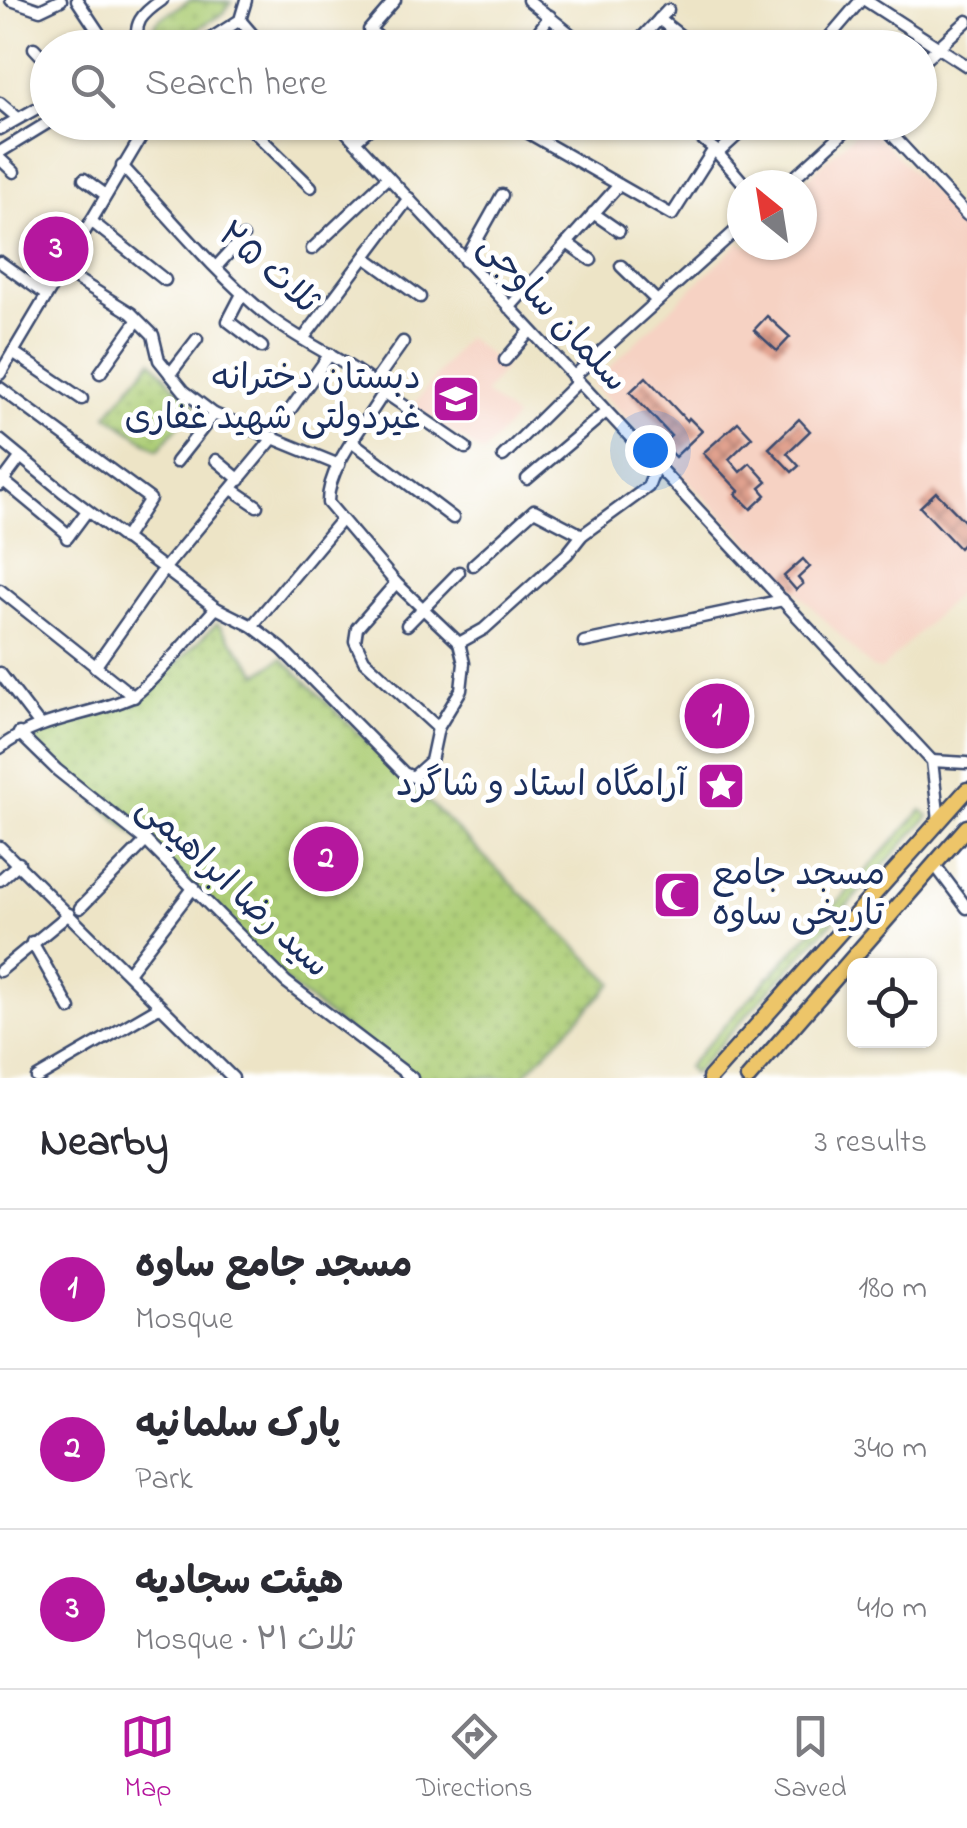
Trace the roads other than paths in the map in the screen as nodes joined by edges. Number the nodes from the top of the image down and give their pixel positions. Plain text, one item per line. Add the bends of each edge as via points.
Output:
1 (11, 0) edge
2 (61, 0) edge
3 (77, 0) edge
4 (162, 0) edge
5 (394, 0) edge
6 (528, 0) edge
7 (863, 0) edge
8 (247, 1) edge
9 (546, 9) edge
10 (668, 10) dead end
11 (659, 19) junction
12 (240, 20) junction
13 (967, 21) edge
14 (97, 30) edge
15 (138, 30) edge
16 (224, 30) edge
17 (249, 30) edge
18 (369, 30) edge
19 (569, 30) edge
20 (649, 30) edge
21 (674, 30) edge
22 (836, 30) edge
23 (908, 30) edge
24 (937, 48) edge
25 (937, 50) edge
26 (967, 66) edge
27 (0, 103) edge
28 (30, 111) edge
29 (18, 118) junction
30 (0, 129) edge
31 (30, 136) edge
32 (139, 140) edge
33 (264, 140) edge
34 (541, 140) edge
35 (703, 140) edge
36 (730, 140) edge
37 (835, 140) edge
38 (897, 140) edge
39 (356, 141) edge
40 (716, 151) junction
41 (0, 156) edge
42 (122, 166) junction
43 (732, 170) edge
44 (802, 170) edge
45 (14, 172) dead end
46 (388, 177) junction
47 (84, 179) dead end
48 (619, 184) junction
49 (311, 187) dead end
50 (502, 194) dead end
51 (106, 195) junction
52 (408, 198) junction
53 (593, 213) junction
54 (967, 214) edge
55 (92, 221) junction
56 (620, 231) dead end
57 (244, 237) dead end
58 (727, 239) edge
59 (567, 243) junction
60 (312, 248) dead end
61 (590, 260) dead end
62 (362, 261) junction
63 (465, 261) junction
64 (0, 262) edge
65 (217, 266) junction
66 (621, 266) dead end
67 (62, 270) junction
68 (165, 280) dead end
69 (242, 294) junction
70 (46, 295) junction
71 (420, 298) dead end
72 (658, 301) junction
73 (509, 308) junction
74 (137, 321) junction
75 (530, 330) junction
76 (303, 339) junction
77 (197, 340) dead end
78 (402, 342) dead end
79 (262, 347) dead end
80 (13, 352) junction
81 (330, 354) junction
82 (505, 360) dead end
83 (100, 372) dead end
84 (0, 374) edge
85 (170, 374) junction
86 (575, 380) junction
87 (374, 383) junction
88 (0, 388) edge
89 (384, 392) junction
90 (82, 398) dead end
91 (290, 410) dead end
92 (606, 412) junction
93 (214, 414) junction
94 (274, 437) junction
95 (0, 440) edge
96 (354, 443) junction
97 (466, 448) dead end
98 (503, 456) dead end
99 (20, 458) junction
100 (216, 460) dead end
101 (176, 462) dead end
102 (338, 465) junction
103 (656, 466) junction
104 (527, 480) dead end
105 (1, 481) edge
106 (236, 484) junction
107 (256, 506) dead end
108 (88, 511) junction
109 (453, 518) dead end
110 (341, 520) junction
111 (582, 535) junction
112 (124, 538) junction
113 (473, 565) dead end
114 (164, 570) junction
115 (459, 572) dead end
116 (396, 582) junction
117 (0, 590) edge
118 (783, 600) junction
119 (422, 607) junction
120 (216, 608) junction
121 (406, 624) dead end
122 (252, 626) junction
123 (584, 642) dead end
124 (459, 643) junction
125 (95, 667) junction
126 (0, 673) edge
127 (134, 697) junction
128 (40, 724) junction
129 (438, 728) junction
130 (19, 733) junction
131 (0, 748) edge
132 (932, 762) junction
133 (967, 763) edge
134 (967, 790) edge
135 (939, 823) junction
136 (967, 826) edge
137 (146, 841) junction
138 (0, 846) edge
139 (18, 863) junction
140 (934, 864) junction
141 (0, 880) edge
142 (194, 887) junction
143 (80, 908) dead end
144 (967, 908) edge
145 (69, 914) junction
146 (32, 942) junction
147 (0, 970) edge
148 (128, 973) junction
149 (159, 1007) junction
150 (70, 1009) dead end
151 (733, 1053) junction
152 (752, 1074) edge
153 (40, 1076) edge
154 (712, 1076) edge
155 (233, 1078) edge
156 (412, 1078) edge
157 (730, 1078) edge

1 - 2 street via 40,10
3 - 14 street
4 - 15 street via 144,12
5 - 18 street
6 - 9 street
7 - 22 street
7 - 23 street
8 - 12 street
9 - 19 street
10 - 11 street
11 - 20 street
11 - 21 street
12 - 16 street
12 - 17 street
13 - 24 street
25 - 26 street
27 - 29 street
28 - 29 street
29 - 30 street
31 - 41 street
32 - 42 street
33 - 49 street
34 - 48 street
35 - 40 street
36 - 40 street
37 - 44 street
38 - 54 street
39 - 46 street, سلمان ساوجی
40 - 43 street
40 - 48 street via 672,215
41 - 45 street
42 - 51 street
42 - 65 street, ثلاث ۲۵
46 - 52 street, سلمان ساوجی
46 - 60 street
47 - 51 street
48 - 53 street
50 - 63 street
51 - 55 street
52 - 62 street
52 - 63 street, سلمان ساوجی
53 - 56 street
53 - 59 street
55 - 67 street
55 - 68 street
57 - 65 street
58 - 72 street
59 - 61 street
59 - 73 street
62 - 71 street
62 - 76 street
63 - 73 street, سلمان ساوجی
64 - 70 street
65 - 69 street, ثلاث ۲۵
66 - 72 street
67 - 70 street
67 - 74 street
69 - 76 street, ثلاث ۲۵
69 - 79 street via 228,320
70 - 80 street
72 - 86 street
73 - 75 street, سلمان ساوجی
74 - 83 street
74 - 85 street via 153,336
75 - 82 street
75 - 86 street, سلمان ساوجی
76 - 81 street, ثلاث ۲۵
77 - 85 street
78 - 87 street
80 - 84 street
80 - 90 street
81 - 87 street, ثلاث ۲۵
81 - 91 street
85 - 93 street
86 - 92 street, سلمان ساوجی
86 - 98 street
87 - 89 street, ثلاث ۲۵
88 - 112 street via 150,499
89 - 96 street
89 - 97 street, ثلاث ۲۵
92 - 103 street, سلمان ساوجی
92 - 104 street
93 - 94 street
93 - 101 street
94 - 102 street
94 - 106 street
95 - 99 street
96 - 102 street
96 - 109 street
99 - 105 street
99 - 108 street
100 - 106 street
102 - 110 street via 328,503
103 - 111 street via 648,486
103 - 118 street, سلمان ساوجی
105 - 108 street via 68,537
106 - 107 street
106 - 114 street
108 - 112 street
110 - 116 street
110 - 122 street
111 - 113 street via 534,510
111 - 124 street via 484,629
112 - 114 street
114 - 120 street
114 - 125 street
115 - 119 street
116 - 119 street
116 - 129 street via 355,641 364,660
117 - 125 street
118 - 123 street
118 - 132 street, سلمان ساوجی
119 - 121 street
119 - 124 street
120 - 122 street
120 - 127 street
122 - 129 street via 404,773 413,777 431,761
124 - 129 street via 463,681
125 - 127 street
126 - 128 street
127 - 128 street
128 - 130 street
130 - 131 street
130 - 137 street, سید رضا ابراهیمی
132 - 133 street
132 - 135 street
134 - 135 main road
135 - 151 main road
136 - 140 main road
137 - 142 street, سید رضا ابراهیمی
137 - 143 street
138 - 139 street
139 - 141 street
139 - 145 street
140 - 144 street
140 - 152 main road
142 - 148 street
142 - 156 street, سید رضا ابراهیمی via 286,982
145 - 146 street
145 - 148 street
146 - 147 street
146 - 150 street
148 - 149 street
149 - 153 street
149 - 155 street
151 - 152 main road via 734,1068
151 - 154 main road
154 - 157 main road

